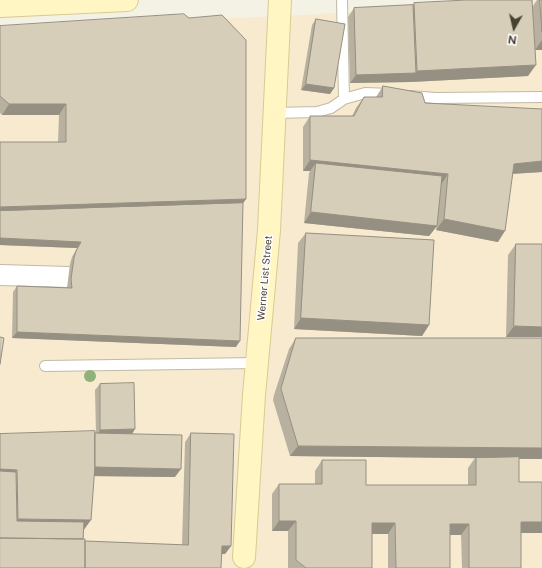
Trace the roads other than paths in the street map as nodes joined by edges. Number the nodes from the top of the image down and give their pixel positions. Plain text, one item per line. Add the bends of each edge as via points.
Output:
1 (127, 0) edge
2 (280, 0) edge
3 (342, 0) edge
4 (0, 6) edge
5 (542, 97) edge
6 (344, 99) junction
7 (275, 113) junction
8 (0, 275) edge
9 (68, 277) dead end
10 (257, 363) junction
11 (45, 366) dead end
12 (244, 557) dead end

1 - 4 street
2 - 7 street, Werner List Street
3 - 6 lane
5 - 6 lane via 435,98 365,93
6 - 7 lane via 331,108 316,112
7 - 10 street, Werner List Street via 269,230
8 - 9 street
10 - 11 lane
10 - 12 street, Werner List Street

